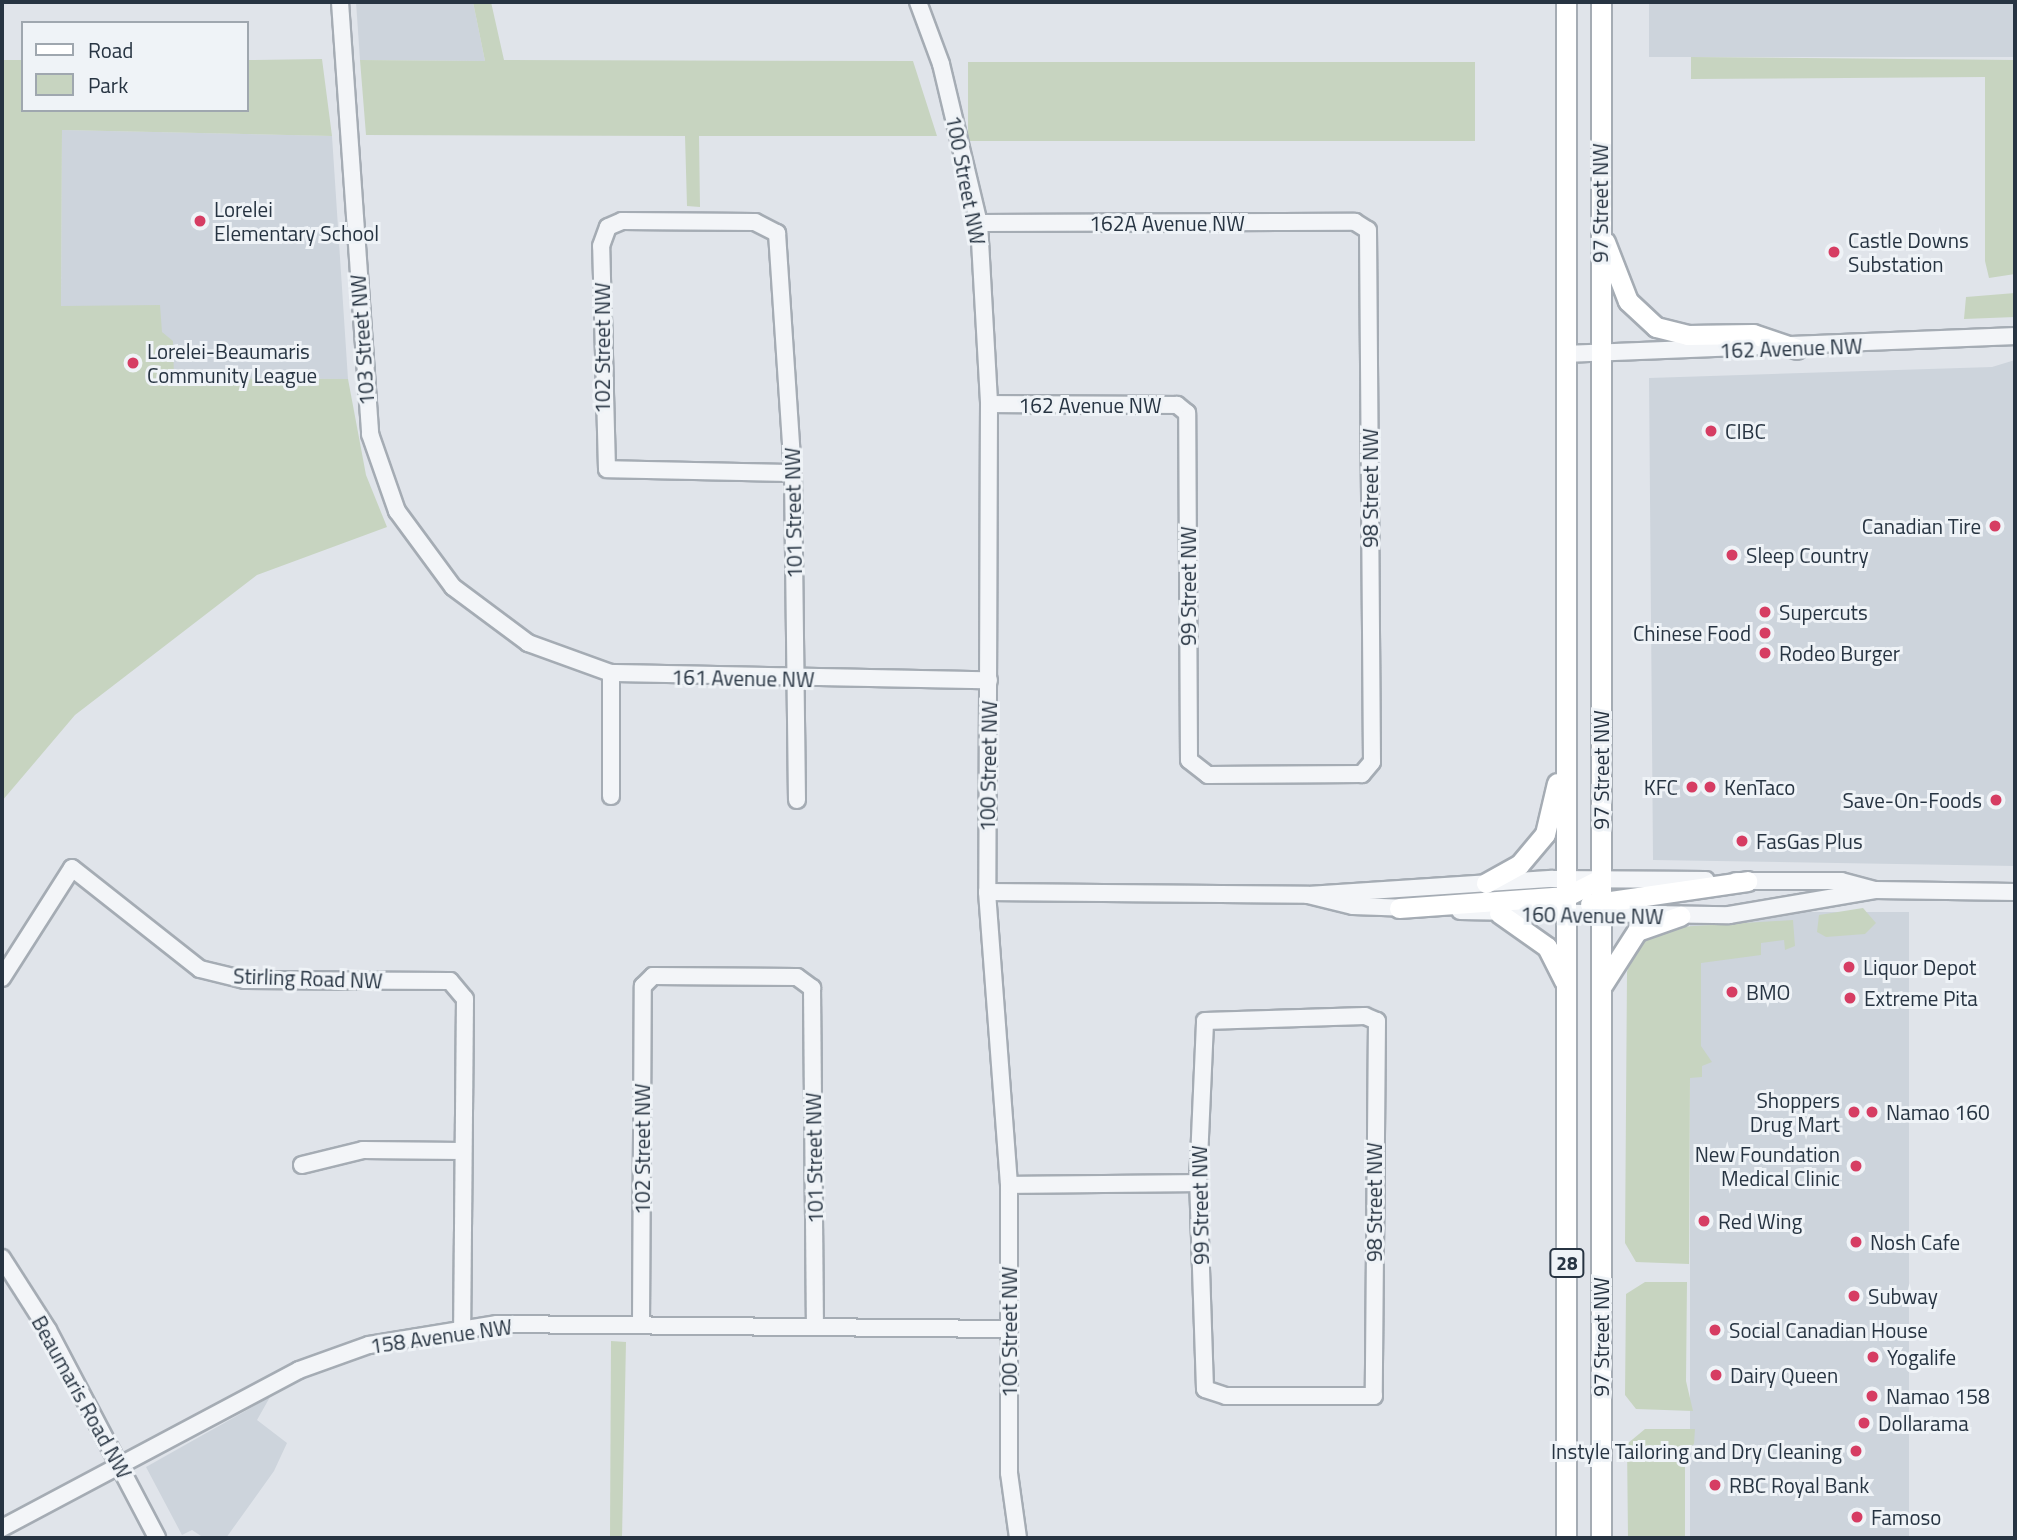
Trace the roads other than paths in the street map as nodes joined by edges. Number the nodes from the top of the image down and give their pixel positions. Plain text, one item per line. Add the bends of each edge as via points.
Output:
1 (340, 2) edge
2 (918, 2) edge
3 (1566, 2) edge
4 (1601, 2) edge
5 (1355, 222) joint
6 (979, 223) junction
7 (608, 227) joint
8 (1600, 231) junction
9 (2015, 336) edge
10 (1797, 349) junction
11 (1566, 354) junction
12 (1599, 354) junction
13 (989, 404) junction
14 (1187, 413) joint
15 (793, 473) junction
16 (506, 631) joint
17 (611, 673) junction
18 (796, 679) junction
19 (989, 680) junction
20 (1566, 731) junction
21 (1189, 760) joint
22 (611, 796) dead end
23 (797, 800) dead end
24 (1747, 881) joint
25 (1486, 883) junction
26 (1875, 890) junction
27 (987, 892) junction
28 (2015, 892) edge
29 (1308, 895) junction
30 (1567, 896) junction
31 (1601, 897) junction
32 (1399, 908) junction
33 (1499, 913) junction
34 (1680, 916) junction
35 (653, 976) joint
36 (2, 978) edge
37 (1567, 988) junction
38 (1601, 988) junction
39 (1205, 1021) joint
40 (462, 1151) junction
41 (302, 1165) dead end
42 (1198, 1183) junction
43 (1009, 1185) junction
44 (2, 1258) edge
45 (641, 1325) junction
46 (815, 1327) junction
47 (1008, 1329) junction
48 (462, 1330) junction
49 (1205, 1389) joint
50 (119, 1463) junction
51 (2, 1528) edge
52 (157, 1538) edge
53 (1018, 1538) edge
54 (1566, 1538) edge
55 (1601, 1538) edge

1 - 16 street, 103 Street NW via 362,359 375,453 397,511 423,551 453,587
2 - 6 street, 100 Street NW via 941,64
3 - 11 main road, 97 Street NW
4 - 8 main road, 97 Street NW
5 - 6 street, 162A Avenue NW
5 - 21 street, 98 Street NW via 1368,230 1372,762 1362,774 1208,775
6 - 13 street, 100 Street NW
7 - 15 street, 101 Street NW via 703,221 774,228
7 - 15 street, 102 Street NW via 601,246 607,469
8 - 10 main road via 1628,301 1656,327 1686,335 1753,334
8 - 12 main road, 97 Street NW
9 - 10 street, 162 Avenue NW
10 - 12 street, 162 Avenue NW
11 - 12 street, 162 Avenue NW
11 - 20 main road, 97 Street NW
12 - 31 main road, 97 Street NW
13 - 14 street, 162 Avenue NW via 1177,405
13 - 19 street, 100 Street NW
14 - 21 street, 99 Street NW
15 - 18 street, 101 Street NW
16 - 17 street, 161 Avenue NW via 552,655
17 - 18 street, 161 Avenue NW
17 - 22 street
18 - 19 street, 161 Avenue NW
18 - 23 street, 101 Street NW
19 - 27 street, 100 Street NW
20 - 25 main road via 1545,834 1520,865
20 - 30 main road, 97 Street NW
24 - 26 street, 160 Avenue NW via 1841,881
24 - 31 main road
25 - 29 street, 160 Avenue NW
25 - 30 street, 160 Avenue NW
26 - 28 street, 160 Avenue NW
26 - 34 street, 160 Avenue NW via 1803,906
27 - 29 street, 160 Avenue NW
27 - 43 street, 100 Street NW
29 - 32 street, 160 Avenue NW
30 - 31 main road
30 - 31 street, 160 Avenue NW
30 - 32 main road
30 - 33 street, 160 Avenue NW
30 - 37 main road, 97 Street NW
31 - 34 street, 160 Avenue NW
31 - 38 main road, 97 Street NW
32 - 33 street, 160 Avenue NW
33 - 37 main road via 1547,947
34 - 38 main road via 1637,931
35 - 45 street, 102 Street NW via 643,986
35 - 46 street, 101 Street NW via 797,977 812,988
36 - 40 street, Stirling Road NW via 72,868 200,970 245,980 450,981 465,999
37 - 54 main road, 97 Street NW / 28
38 - 55 main road, 97 Street NW
39 - 42 street, 99 Street NW
39 - 49 street, 98 Street NW via 1365,1016 1377,1021 1374,1396 1226,1396
40 - 41 street via 363,1150
40 - 48 street, Stirling Road NW
42 - 43 street
42 - 49 street, 99 Street NW
43 - 47 street, 100 Street NW
44 - 50 street, Beaumaris Road NW
45 - 46 street, 158 Avenue NW
45 - 48 street, 158 Avenue NW
46 - 47 street, 158 Avenue NW
47 - 53 street, 100 Street NW via 1009,1473
48 - 50 street, 158 Avenue NW via 369,1345 299,1370
50 - 51 street, 158 Avenue NW
50 - 52 street, Beaumaris Road NW

